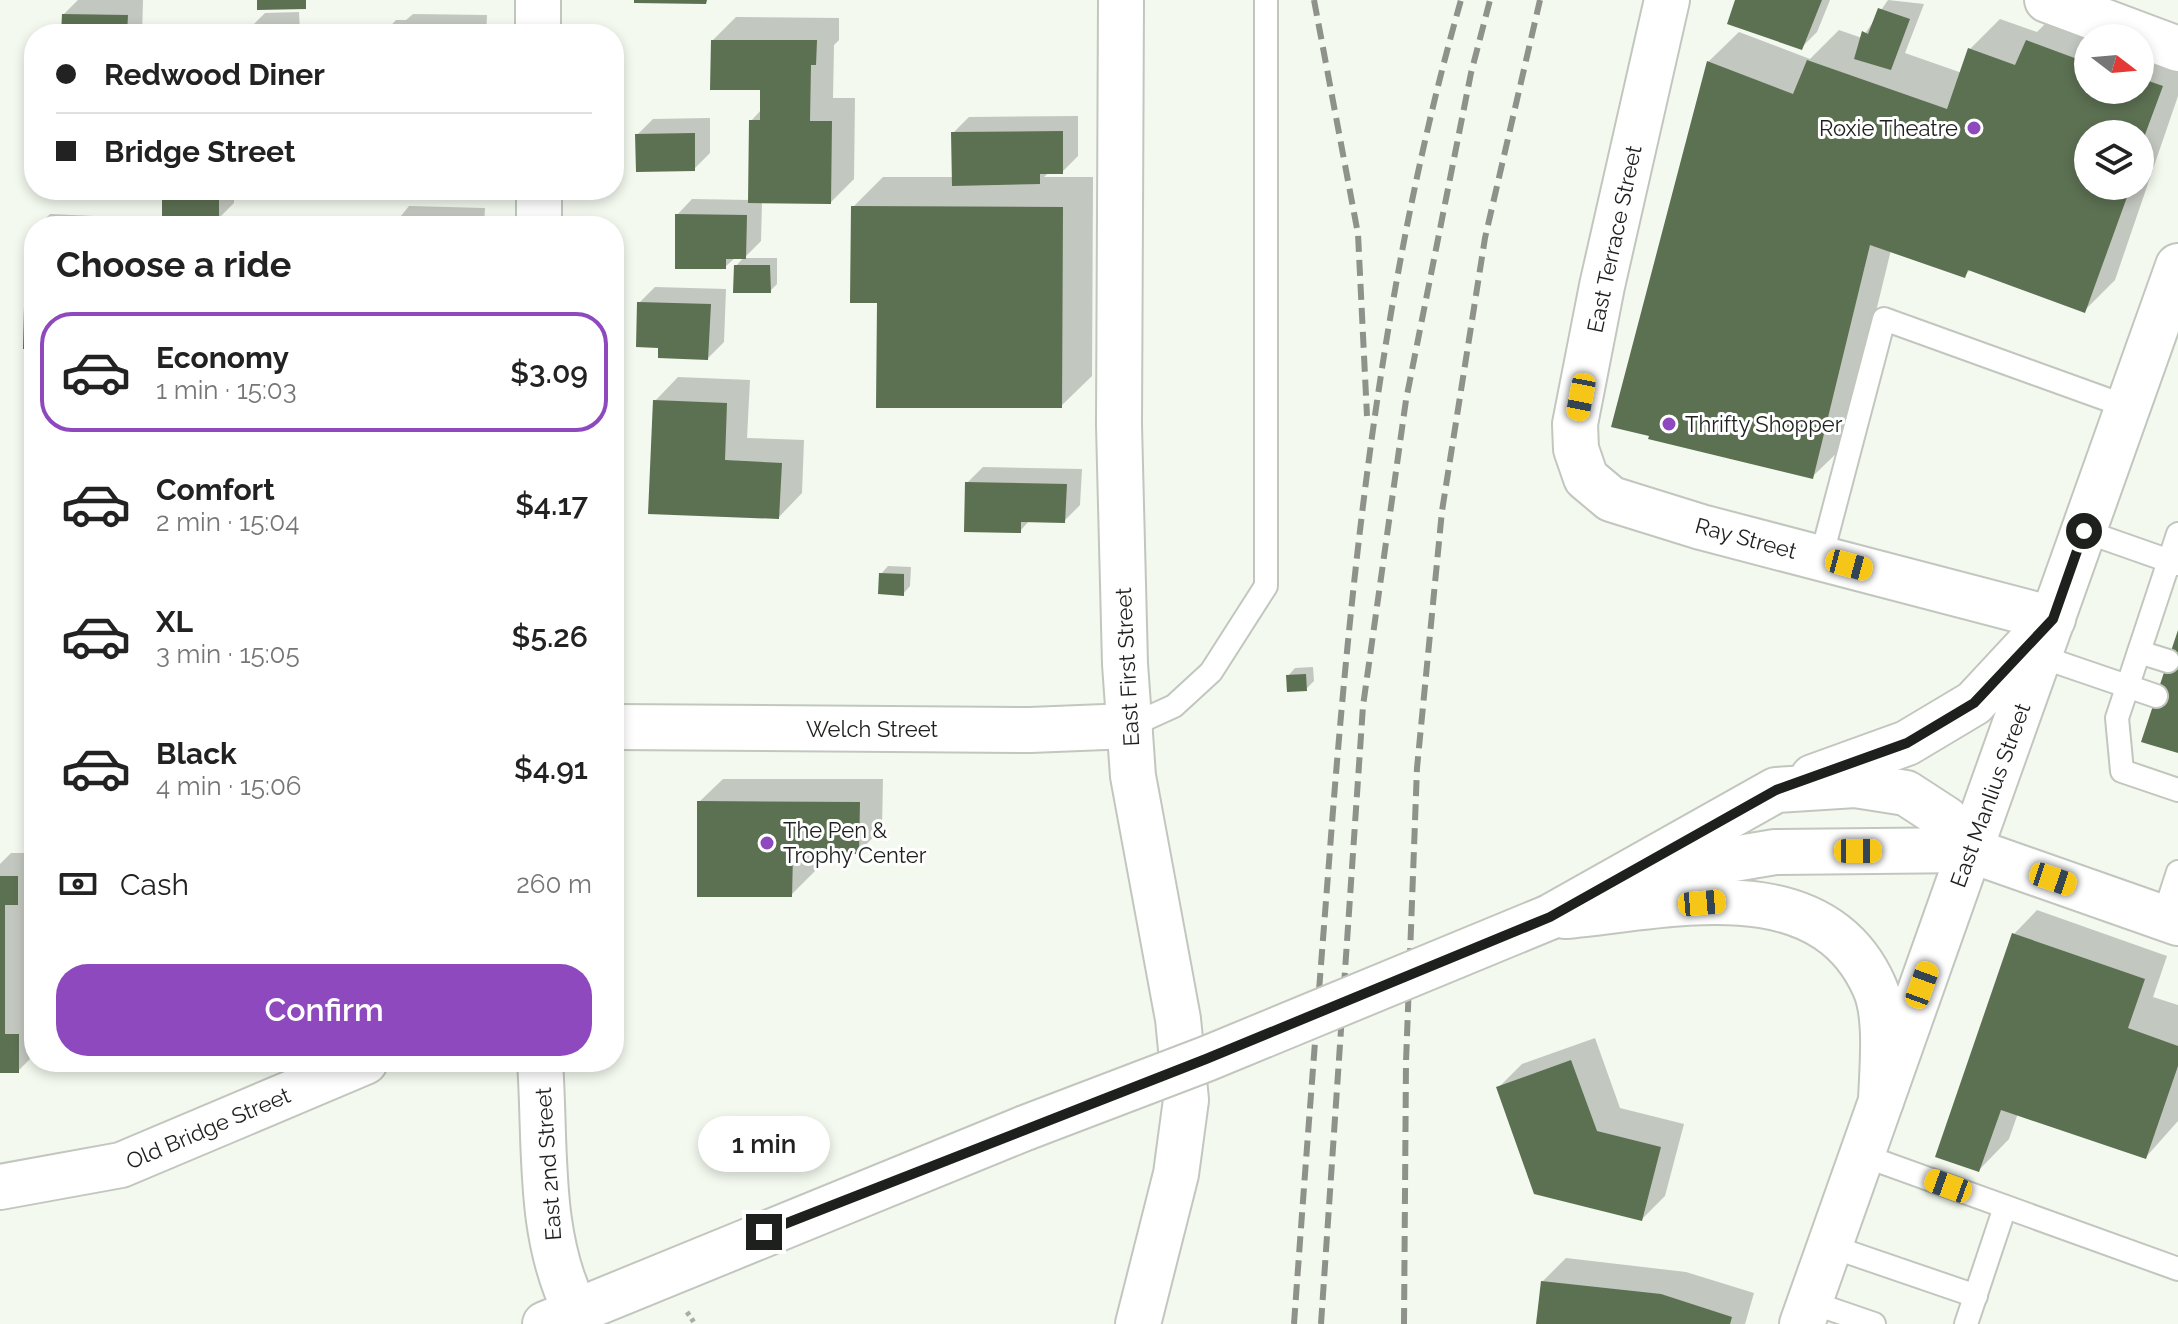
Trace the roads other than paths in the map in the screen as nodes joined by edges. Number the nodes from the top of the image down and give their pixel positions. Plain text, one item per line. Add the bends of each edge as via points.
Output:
1 (538, 0) edge
2 (1121, 0) edge
3 (1266, 0) edge
4 (1667, 0) edge
5 (2047, 0) edge
6 (538, 24) edge
7 (2178, 49) edge
8 (2178, 266) edge
9 (2128, 407) junction
10 (1586, 478) joint
11 (2084, 531) junction
12 (2178, 534) edge
13 (1821, 558) junction
14 (2174, 563) edge
15 (2046, 638) junction
16 (2139, 652) junction
17 (2168, 661) dead end
18 (2128, 686) junction
19 (2156, 696) dead end
20 (1130, 726) junction
21 (624, 727) edge
22 (1776, 790) junction
23 (2178, 790) edge
24 (1970, 850) junction
25 (2178, 872) edge
26 (1550, 917) junction
27 (2170, 920) edge
28 (341, 1072) edge
29 (541, 1072) edge
30 (1881, 1101) junction
31 (1862, 1155) junction
32 (0, 1187) edge
33 (2005, 1207) junction
34 (1830, 1246) junction
35 (2178, 1269) edge
36 (1976, 1296) junction
37 (1806, 1313) edge
38 (560, 1317) edge
39 (1138, 1324) edge
40 (1874, 1324) edge
41 (1966, 1324) edge

1 - 6 street
2 - 20 street, East First Street via 1119,425
3 - 20 lane via 1266,586 1211,672 1174,706
4 - 10 street, East Terrace Street via 1575,424 1576,449
5 - 7 street
8 - 9 street, East Manlius Street
9 - 11 street, East Manlius Street
9 - 13 lane via 1884,319
10 - 13 street, Ray Street via 1611,499
11 - 14 lane
11 - 15 street, East Manlius Street
12 - 14 lane
13 - 15 street, Ray Street via 1877,573
14 - 16 lane
15 - 18 lane
15 - 22 street via 1974,703 1907,743
15 - 24 street, East Manlius Street
16 - 17 lane
16 - 18 lane
18 - 19 lane
18 - 23 lane via 2117,718 2122,771
20 - 21 street, Welch Street
20 - 39 street, East First Street via 1133,776 1178,1019 1186,1100 1176,1174
22 - 24 street via 1855,785 1906,793 1946,819
22 - 26 street
24 - 26 street via 1775,852 1704,864
24 - 27 street
24 - 30 street, East Manlius Street
25 - 27 lane
26 - 30 street via 1732,900 1781,907 1826,927 1855,955 1876,988 1883,1045
26 - 38 street, bridge
28 - 32 street, Old Bridge Street via 121,1165
29 - 38 street, East 2nd Street via 549,1231 564,1288
30 - 31 street, East Manlius Street
31 - 33 lane
31 - 34 street, East Manlius Street
33 - 35 lane
33 - 36 lane
34 - 36 lane
34 - 37 street, East Manlius Street
36 - 41 lane
37 - 40 lane

